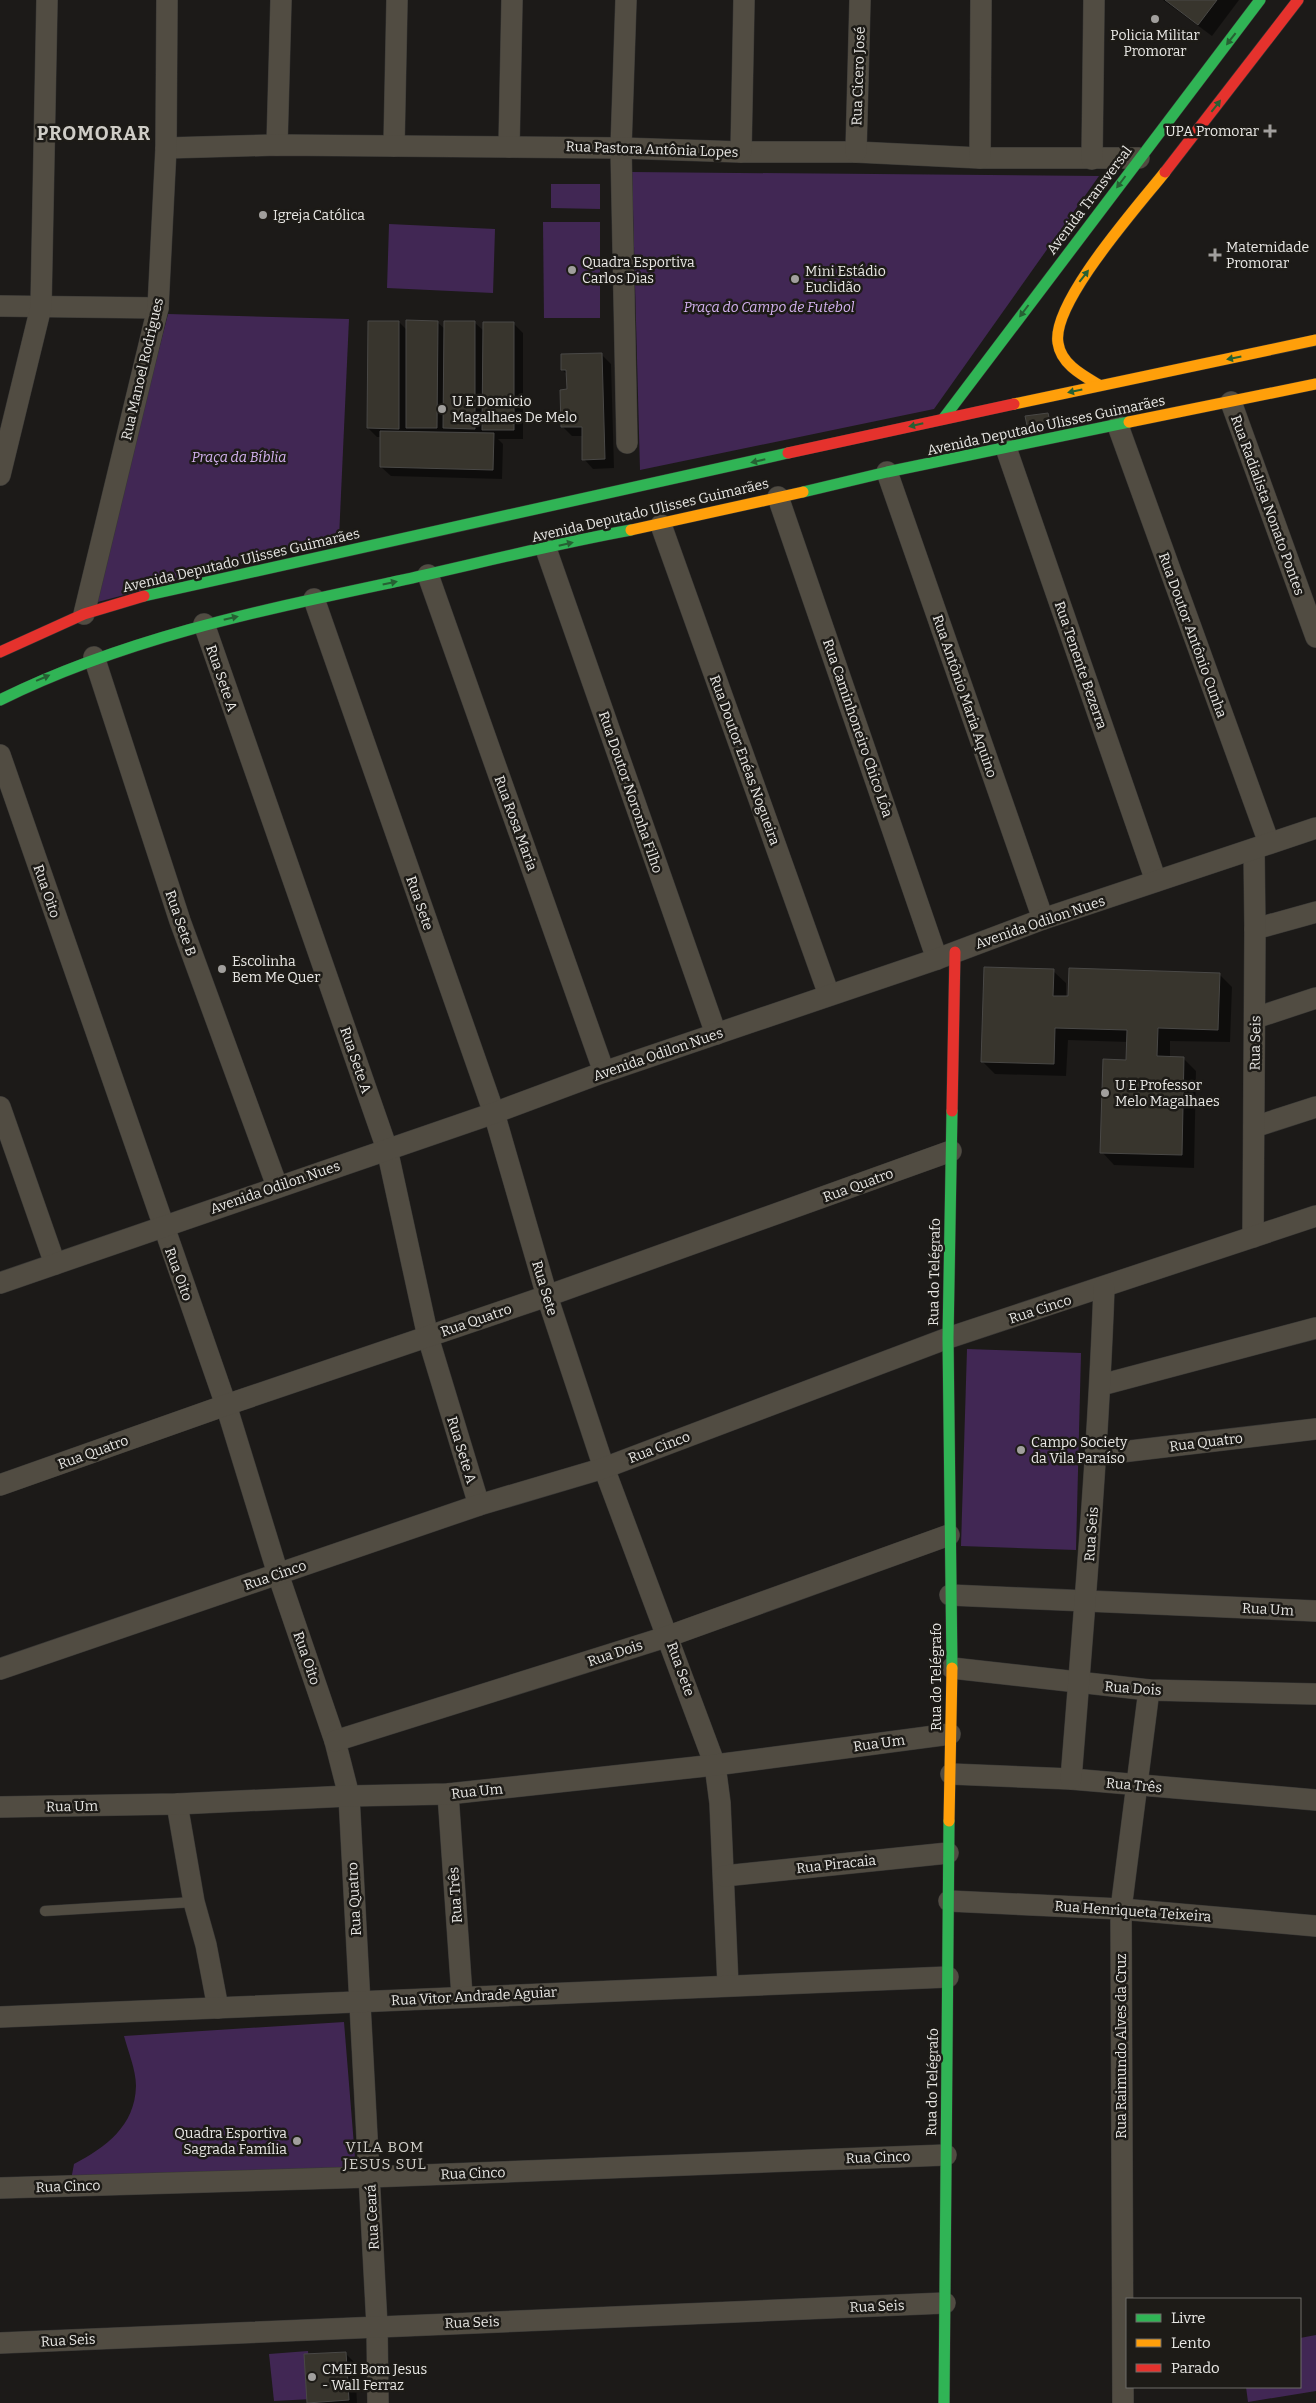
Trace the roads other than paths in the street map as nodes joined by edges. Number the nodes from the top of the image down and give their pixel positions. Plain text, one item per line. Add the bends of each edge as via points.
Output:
1 (47, 0) edge
2 (167, 0) edge
3 (280, 0) edge
4 (397, 0) edge
5 (512, 0) edge
6 (626, 0) edge
7 (744, 0) edge
8 (860, 0) edge
9 (981, 0) edge
10 (1094, 0) edge
11 (1260, 0) edge
12 (1298, 0) edge
13 (277, 145) junction
14 (394, 146) junction
15 (509, 147) junction
16 (166, 148) junction
17 (621, 148) junction
18 (741, 152) junction
19 (856, 152) junction
20 (980, 158) junction
21 (1139, 158) junction
22 (1092, 159) junction
23 (0, 306) edge
24 (41, 307) junction
25 (158, 308) junction
26 (1316, 340) edge
27 (1316, 384) edge
28 (1099, 386) junction
29 (1230, 402) junction
30 (943, 419) junction
31 (1118, 426) junction
32 (627, 443) dead end
33 (1006, 448) junction
34 (887, 472) junction
35 (0, 475) edge
36 (778, 497) junction
37 (661, 525) junction
38 (546, 549) junction
39 (428, 575) junction
40 (314, 599) junction
41 (84, 614) junction
42 (204, 624) junction
43 (1316, 637) edge
44 (0, 652) edge
45 (94, 657) junction
46 (0, 700) edge
47 (0, 755) edge
48 (1316, 828) edge
49 (1261, 846) junction
50 (1156, 882) junction
51 (1316, 912) edge
52 (1044, 919) junction
53 (1255, 929) junction
54 (946, 955) junction
55 (828, 995) junction
56 (1316, 998) edge
57 (1255, 1018) junction
58 (716, 1034) junction
59 (604, 1072) junction
60 (0, 1107) edge
61 (1316, 1107) edge
62 (494, 1113) junction
63 (1254, 1127) junction
64 (387, 1149) junction
65 (951, 1151) junction
66 (277, 1186) junction
67 (1316, 1216) edge
68 (162, 1226) junction
69 (1253, 1237) junction
70 (55, 1264) junction
71 (0, 1283) edge
72 (1104, 1288) junction
73 (547, 1296) junction
74 (1316, 1328) edge
75 (428, 1337) junction
76 (948, 1338) junction
77 (1101, 1385) junction
78 (226, 1405) junction
79 (1316, 1429) edge
80 (1096, 1455) junction
81 (604, 1468) junction
82 (0, 1485) edge
83 (479, 1505) junction
84 (949, 1535) junction
85 (278, 1574) junction
86 (950, 1595) junction
87 (1086, 1600) junction
88 (1316, 1611) edge
89 (669, 1636) junction
90 (952, 1668) junction
91 (0, 1669) edge
92 (1078, 1684) junction
93 (1149, 1690) junction
94 (1316, 1694) edge
95 (950, 1734) junction
96 (335, 1742) junction
97 (715, 1765) junction
98 (951, 1774) junction
99 (1071, 1779) junction
100 (1137, 1786) junction
101 (448, 1794) junction
102 (349, 1796) junction
103 (1316, 1800) edge
104 (177, 1804) junction
105 (0, 1808) edge
106 (948, 1853) junction
107 (724, 1876) junction
108 (949, 1901) junction
109 (194, 1902) junction
110 (1121, 1909) junction
111 (45, 1910) dead end
112 (1316, 1926) edge
113 (948, 1977) junction
114 (728, 1985) junction
115 (462, 1996) junction
116 (360, 2002) junction
117 (218, 2008) junction
118 (0, 2016) edge
119 (946, 2155) junction
120 (370, 2177) junction
121 (0, 2188) edge
122 (945, 2303) junction
123 (377, 2326) junction
124 (0, 2343) edge
125 (378, 2403) edge
126 (944, 2403) edge
127 (1123, 2403) edge

1 - 24 street
2 - 16 street, Rua Manoel Rodrigues
3 - 13 street
4 - 14 street
5 - 15 street
6 - 17 street
7 - 18 street
8 - 19 street, Rua Cicero José
9 - 20 street
10 - 22 street
11 -> 21 street, Avenida Transversal
28 -> 12 street via 1079,376 1058,349 1059,318 1067,302
13 - 14 street, Rua Pastora Antônia Lopes
13 - 16 street, Rua Pastora Antônia Lopes
14 - 15 street, Rua Pastora Antônia Lopes
15 - 17 street, Rua Pastora Antônia Lopes
16 - 25 street, Rua Manoel Rodrigues
17 - 18 street, Rua Pastora Antônia Lopes
17 - 32 street
18 - 19 street, Rua Pastora Antônia Lopes
19 - 20 street, Rua Pastora Antônia Lopes
20 - 22 street, Rua Pastora Antônia Lopes
21 - 22 street, Rua Pastora Antônia Lopes
21 -> 30 street, Avenida Transversal
23 - 24 street
24 - 25 street
24 - 35 street
25 - 41 street, Rua Manoel Rodrigues
26 -> 28 street, Avenida Deputado Ulisses Guimarães via 1256,358
27 - 29 street, Avenida Deputado Ulisses Guimarães via 1265,390
28 -> 30 street, Avenida Deputado Ulisses Guimarães
29 - 31 street, Avenida Deputado Ulisses Guimarães
29 - 43 street, Rua Radialista Nonato Pontes
30 -> 41 street, Avenida Deputado Ulisses Guimarães via 597,502 132,599
31 - 33 street, Avenida Deputado Ulisses Guimarães
31 - 49 street, Rua Doutor Antônio Cunha
33 - 34 street, Avenida Deputado Ulisses Guimarães
33 - 50 street, Rua Tenente Bezerra
34 - 36 street, Avenida Deputado Ulisses Guimarães
34 - 52 street, Rua Antônio Maria Aquino
36 - 37 street, Avenida Deputado Ulisses Guimarães
36 - 54 street, Rua Caminhoneiro Chico Lôa
38 -> 37 street, Avenida Deputado Ulisses Guimarães via 603,531
37 - 55 street, Rua Doutor Enéas Nogueira
38 - 39 street, Avenida Deputado Ulisses Guimarães
38 - 58 street, Rua Doutor Noronha Filho
40 -> 39 street, Avenida Deputado Ulisses Guimarães
39 - 59 street, Rua Rosa Maria
42 -> 40 street, Avenida Deputado Ulisses Guimarães
40 - 62 street, Rua Sete
41 - 44 street, Avenida Deputado Ulisses Guimarães
42 - 45 street, Avenida Deputado Ulisses Guimarães
42 - 64 street, Rua Sete A
46 -> 45 street, Avenida Deputado Ulisses Guimarães via 37,680
45 - 66 street, Rua Sete B via 180,921
47 - 68 street, Rua Oito
48 - 49 street, Avenida Odilon Nues
49 - 50 street, Avenida Odilon Nues
49 - 53 street, Rua Seis
50 - 52 street, Avenida Odilon Nues
51 - 53 street
52 - 54 street, Avenida Odilon Nues
53 - 57 street, Rua Seis
54 - 55 street, Avenida Odilon Nues
54 - 65 street, Rua do Telégrafo
55 - 58 street, Avenida Odilon Nues
56 - 57 street
57 - 63 street, Rua Seis
58 - 59 street, Avenida Odilon Nues
59 - 62 street, Avenida Odilon Nues
60 - 70 street
61 - 63 street
62 - 64 street, Avenida Odilon Nues
62 - 73 street, Rua Sete
63 - 69 street, Rua Seis
64 - 66 street, Avenida Odilon Nues
64 - 75 street, Rua Sete A
65 - 73 street, Rua Quatro
65 - 76 street, Rua do Telégrafo
66 - 68 street, Avenida Odilon Nues
67 - 69 street, Rua Cinco
68 - 70 street, Avenida Odilon Nues
68 - 78 street, Rua Oito
69 - 72 street, Rua Cinco
70 - 71 street, Avenida Odilon Nues
72 - 76 street, Rua Cinco
72 - 77 street, Rua Seis
73 - 75 street, Rua Quatro
73 - 81 street, Rua Sete
74 - 77 street
75 - 78 street, Rua Quatro
75 - 83 street, Rua Sete A
76 - 81 street, Rua Cinco
76 - 84 street, Rua do Telégrafo
77 - 80 street, Rua Seis
78 - 82 street, Rua Quatro
78 - 85 street, Rua Oito
79 - 80 street, Rua Quatro
80 - 87 street, Rua Seis
81 - 83 street, Rua Cinco
81 - 89 street, Rua Sete
83 - 85 street, Rua Cinco
84 - 86 street, Rua do Telégrafo
84 - 89 street, Rua Dois
85 - 91 street, Rua Cinco
85 - 96 street, Rua Oito
86 - 87 street, Rua Um
86 - 90 street, Rua do Telégrafo
87 - 88 street, Rua Um
87 - 92 street, Rua Seis
89 - 96 street, Rua Dois
89 - 97 street, Rua Sete
90 - 92 street, Rua Dois
90 - 95 street, Rua do Telégrafo
92 - 93 street, Rua Dois
92 - 99 street, Rua Seis
93 - 94 street, Rua Dois
93 - 100 street, Rua Raimundo Alves da Cruz
95 - 97 street, Rua Um
95 - 98 street, Rua do Telégrafo
96 - 102 street, Rua Oito
97 - 101 street, Rua Um
97 - 107 street, Rua Sete
98 - 99 street, Rua Três
98 - 106 street, Rua do Telégrafo
99 - 100 street, Rua Três
100 - 103 street, Rua Três
100 - 110 street, Rua Raimundo Alves da Cruz
101 - 102 street, Rua Um
101 - 115 street, Rua Três
102 - 104 street, Rua Um
102 - 116 street, Rua Quatro
104 - 105 street, Rua Um
104 - 109 street
106 - 107 street, Rua Piracaia
106 - 108 street, Rua do Telégrafo
107 - 114 street, Rua Sete
108 - 110 street, Rua Henriqueta Teixeira
108 - 113 street, Rua do Telégrafo
109 - 111 lane
109 - 117 street
110 - 112 street, Rua Henriqueta Teixeira
110 - 127 street, Rua Raimundo Alves da Cruz
113 - 114 street, Rua Vitor Andrade Aguiar
113 - 119 street, Rua do Telégrafo
114 - 115 street, Rua Vitor Andrade Aguiar
115 - 116 street, Rua Vitor Andrade Aguiar
116 - 117 street, Rua Vitor Andrade Aguiar
116 - 120 street, Rua Ceará
117 - 118 street, Rua Vitor Andrade Aguiar
119 - 120 street, Rua Cinco
119 - 122 street, Rua do Telégrafo
120 - 121 street, Rua Cinco
120 - 123 street, Rua Ceará
122 - 123 street, Rua Seis
122 - 126 street, Rua do Telégrafo
123 - 124 street, Rua Seis
123 - 125 street, Rua Ceará

